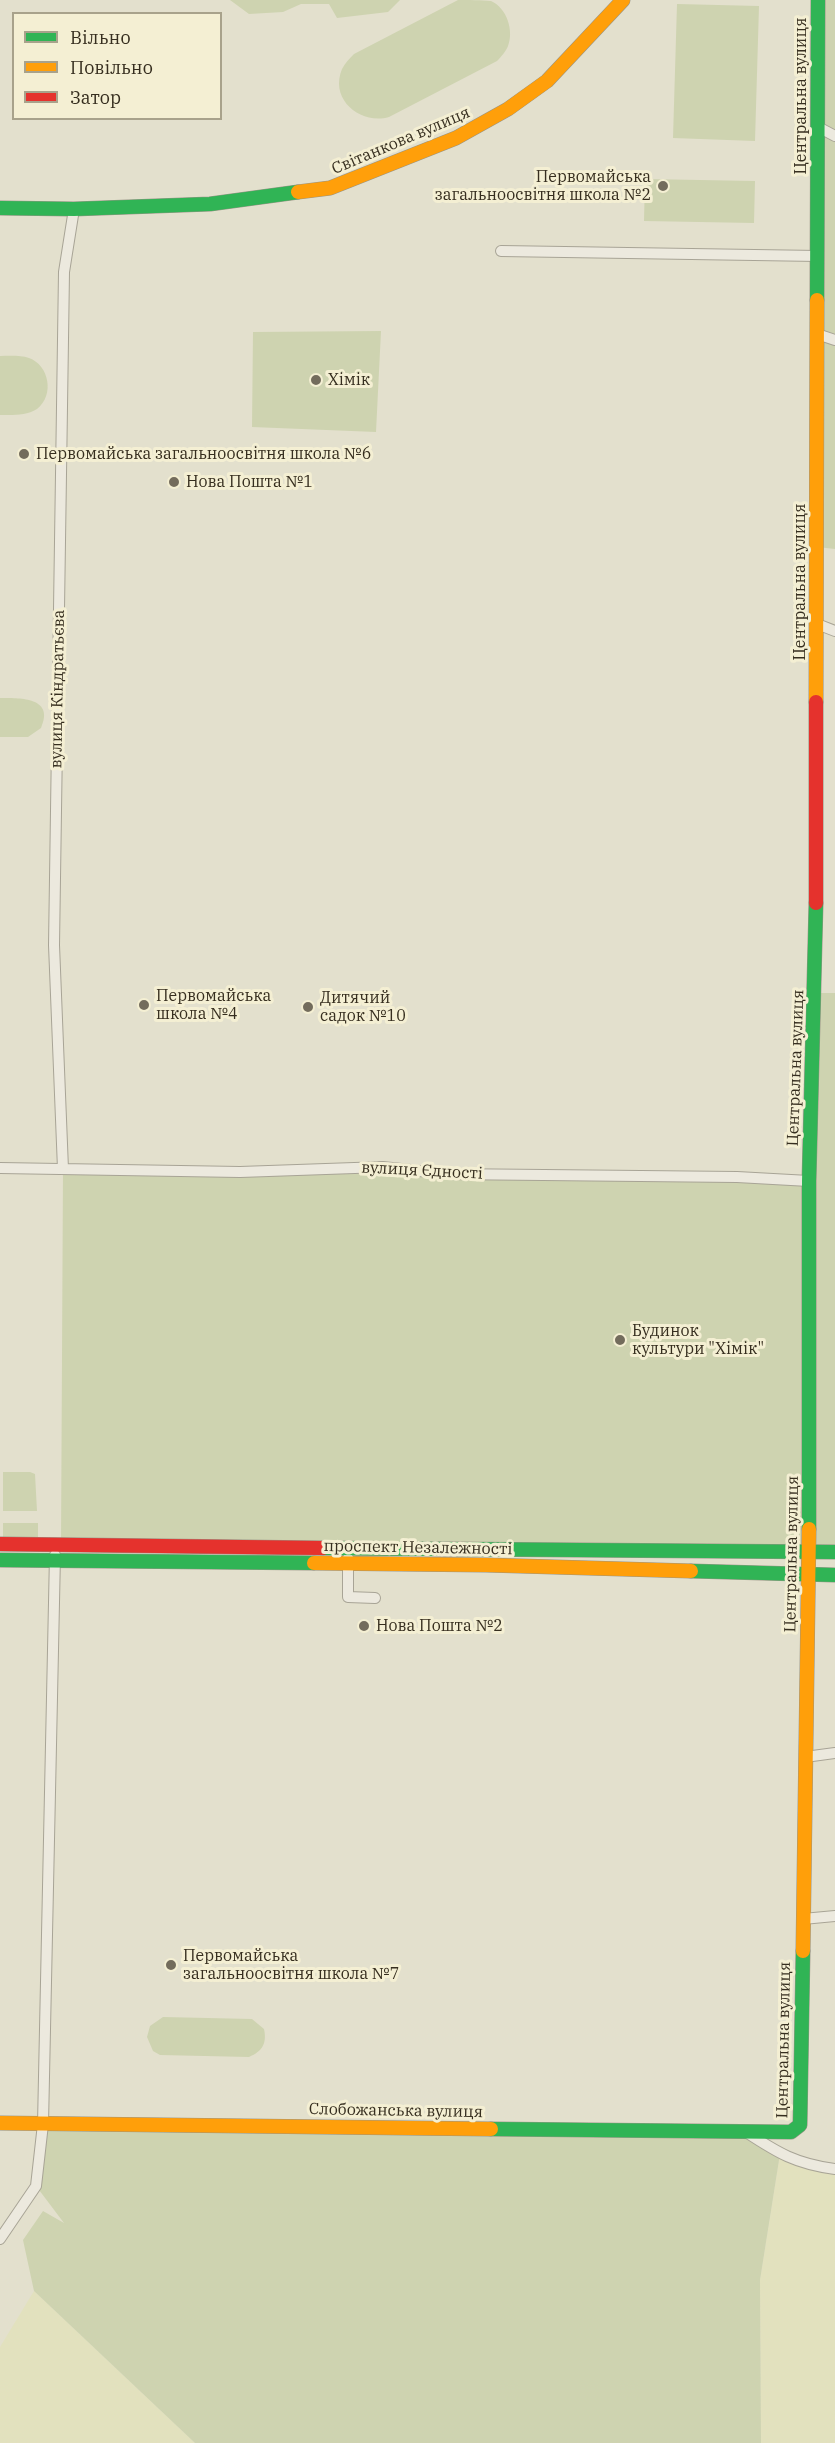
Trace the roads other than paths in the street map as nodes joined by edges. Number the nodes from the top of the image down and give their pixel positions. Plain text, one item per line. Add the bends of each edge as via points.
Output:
1 (623, 0) edge
2 (818, 0) edge
3 (818, 127) junction
4 (835, 136) edge
5 (0, 208) edge
6 (74, 209) junction
7 (501, 251) dead end
8 (818, 256) junction
9 (817, 333) junction
10 (835, 340) edge
11 (817, 624) junction
12 (835, 632) edge
13 (0, 1168) edge
14 (63, 1168) junction
15 (809, 1181) junction
16 (0, 1544) edge
17 (58, 1544) junction
18 (348, 1549) junction
19 (809, 1551) junction
20 (835, 1552) edge
21 (0, 1560) edge
22 (55, 1560) junction
23 (348, 1564) junction
24 (809, 1575) junction
25 (835, 1575) edge
26 (375, 1598) dead end
27 (835, 1753) edge
28 (805, 1757) junction
29 (835, 1916) edge
30 (803, 1919) junction
31 (0, 2123) edge
32 (43, 2124) junction
33 (746, 2132) junction
34 (791, 2132) joint
35 (835, 2169) edge
36 (0, 2239) edge

1 - 6 street, Світанкова вулиця via 547,81 508,109 456,138 399,162 330,188 210,204
2 - 3 street, Центральна вулиця
3 - 4 street
3 - 8 street, Центральна вулиця
5 - 6 street, Світанкова вулиця
6 - 14 street, вулиця Кіндратьєва via 64,272 54,945
7 - 8 street
8 - 9 street, Центральна вулиця
9 - 10 street
9 - 11 street, Центральна вулиця
11 - 12 street
11 - 15 street, Центральна вулиця via 816,905
13 - 14 street, вулиця Єдності
14 - 15 street, вулиця Єдності via 240,1172 383,1167 447,1174
15 - 19 street, Центральна вулиця
16 - 17 street, проспект Незалежності
17 - 18 street, проспект Незалежності
17 - 22 street
18 - 19 street, проспект Незалежності
18 - 23 street
19 - 20 street, проспект Незалежності
19 - 24 street, Центральна вулиця
21 - 22 street, проспект Незалежності
22 - 23 street, проспект Незалежності
22 - 32 street
23 - 24 street, проспект Незалежності via 486,1564
23 - 26 street via 348,1597
24 - 25 street, проспект Незалежності
24 - 28 street, Центральна вулиця
27 - 28 street
28 - 30 street, Центральна вулиця
29 - 30 street
30 - 34 street, Центральна вулиця via 801,2117 800,2125
31 - 32 street, Слобожанська вулиця
32 - 33 street, Слобожанська вулиця
32 - 36 street via 36,2186
33 - 34 street, Слобожанська вулиця
33 - 35 street via 808,2166

